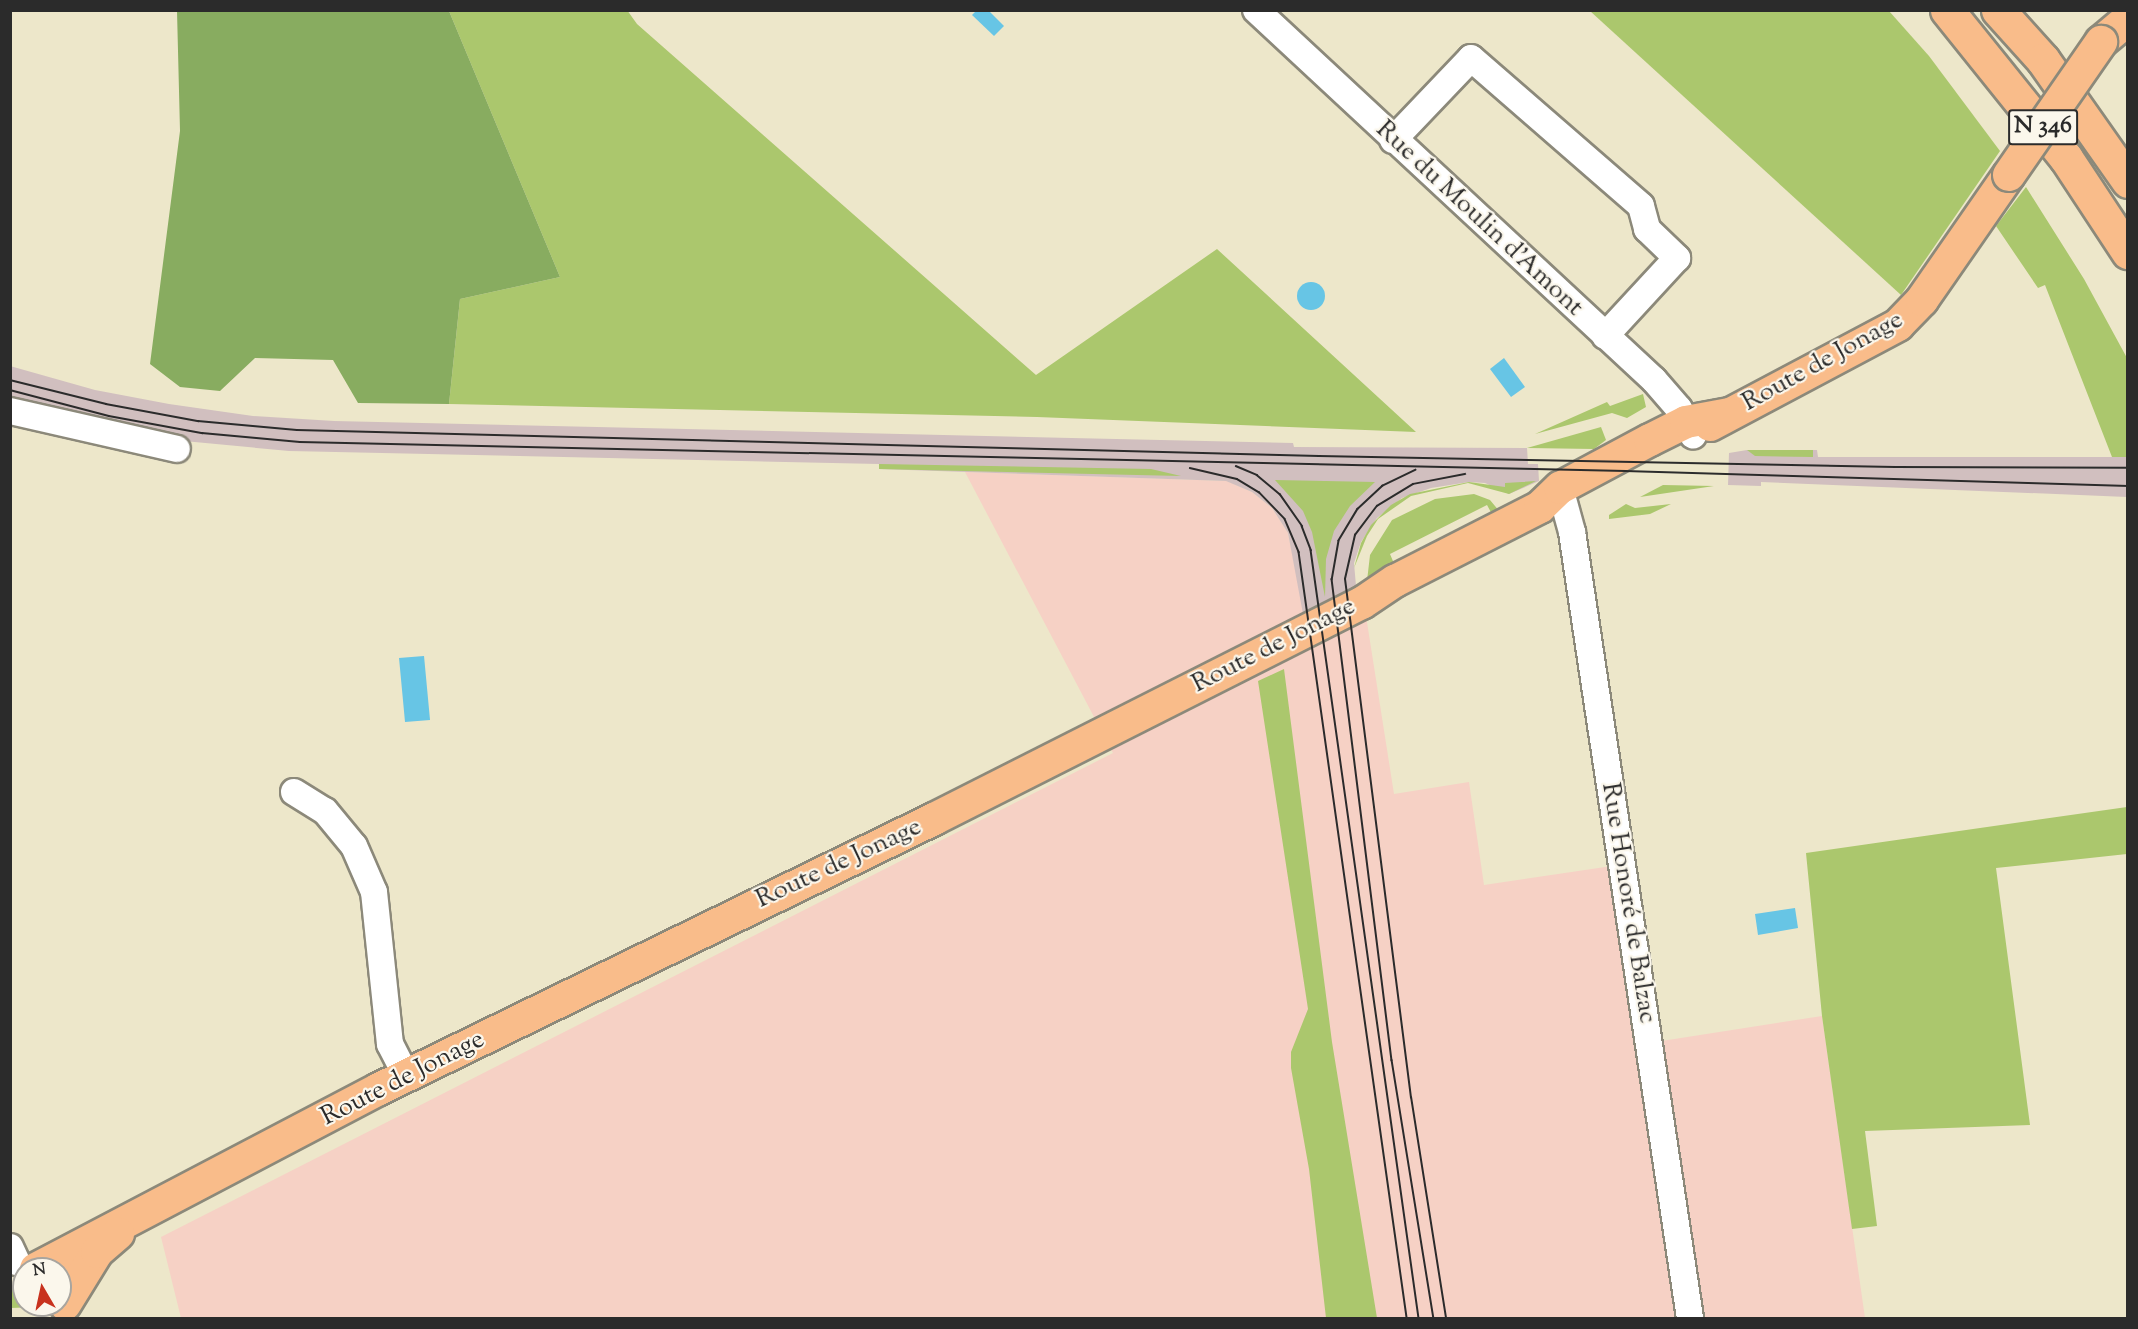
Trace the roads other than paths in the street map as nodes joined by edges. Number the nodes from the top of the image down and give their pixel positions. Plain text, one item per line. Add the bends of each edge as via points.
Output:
1 (1256, 10) edge
2 (1947, 10) edge
3 (1998, 10) edge
4 (2127, 19) edge
5 (2079, 112) junction
6 (1393, 140) junction
7 (2127, 145) edge
8 (2127, 181) edge
9 (2127, 252) edge
10 (1605, 336) junction
11 (10, 411) edge
12 (1689, 429) junction
13 (177, 449) dead end
14 (1555, 499) junction
15 (294, 792) dead end
16 (406, 1076) junction
17 (137, 1217) junction
18 (34, 1257) edge
19 (72, 1293) edge
20 (1690, 1318) edge

1 - 6 street, Rue du Moulin d'Amont
2 - 9 highway, N 346 via 2066,158
3 - 5 highway, N 346 via 2043,60
4 - 12 main road, Route de Jonage, bridge via 2101,42 1922,300 1898,326 1729,414
5 - 7 highway via 2118,132
5 - 8 highway, N 346
6 - 10 street, Rue du Moulin d'Amont
6 - 10 street via 1471,58 1641,206 1647,229 1677,258
10 - 12 street, Rue du Moulin d'Amont via 1654,380
11 - 13 street
12 - 14 main road, Route de Jonage
14 - 16 main road, Route de Jonage via 1395,581 1362,603 934,819
14 - 20 street, Rue Honoré de Balzac
15 - 16 street via 325,811 354,846 374,892 390,1044
16 - 17 main road, Route de Jonage
17 - 18 main road, Route de Jonage
17 - 19 main road, Route de Jonage via 97,1252

